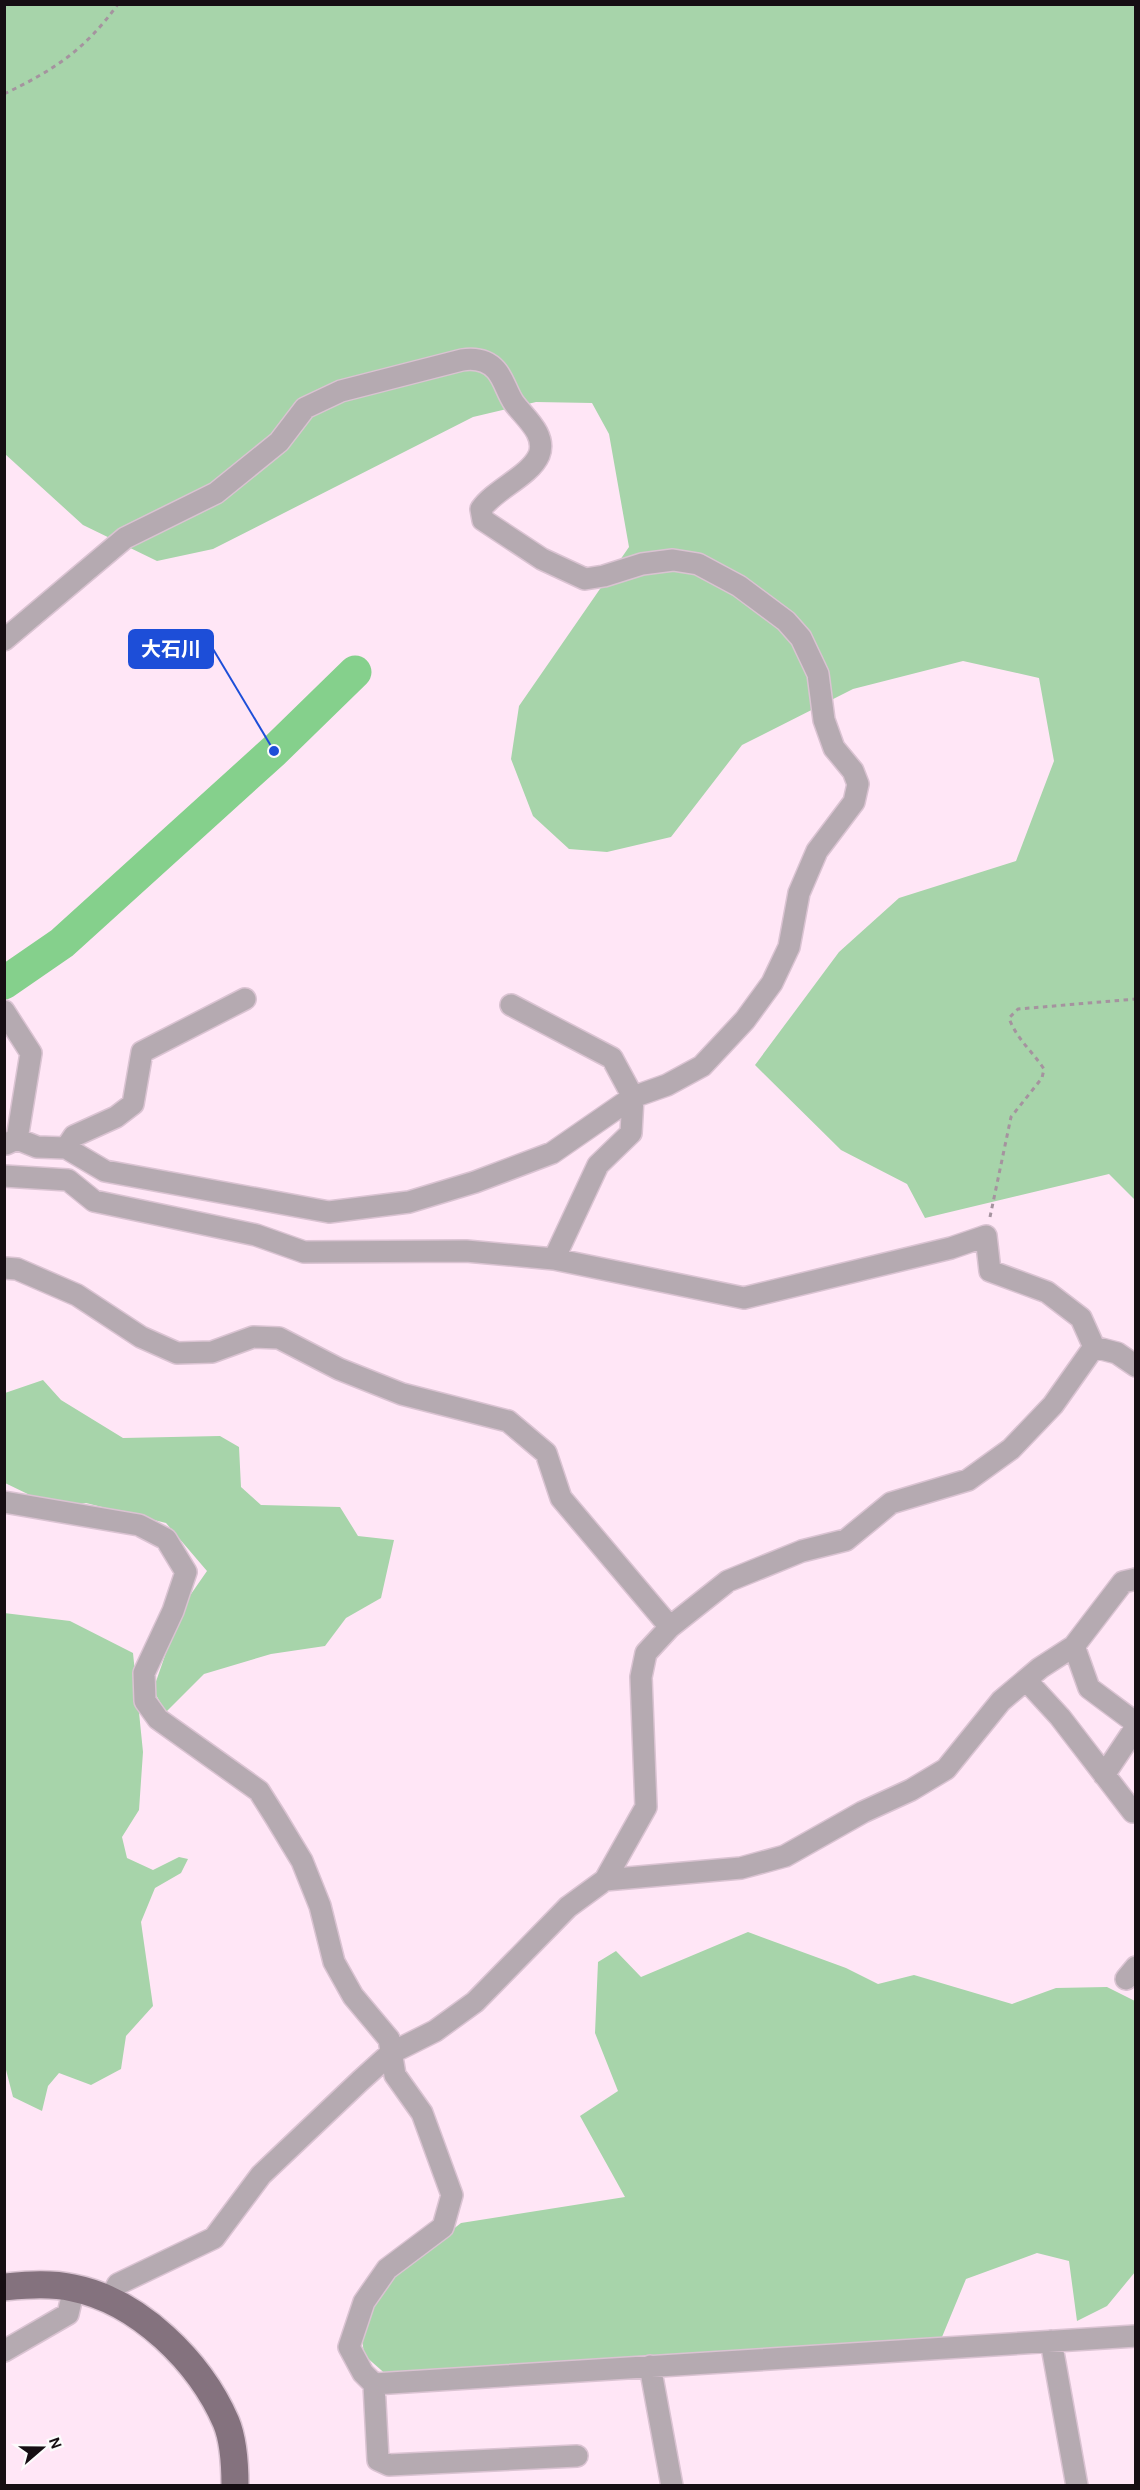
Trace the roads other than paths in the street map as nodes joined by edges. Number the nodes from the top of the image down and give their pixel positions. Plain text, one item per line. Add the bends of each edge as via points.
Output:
1 (4, 640) edge
2 (245, 999) dead end
3 (511, 1005) dead end
4 (4, 1011) edge
5 (633, 1097) junction
6 (11, 1142) edge
7 (66, 1148) junction
8 (4, 1176) edge
9 (554, 1259) junction
10 (4, 1268) edge
11 (1094, 1347) junction
12 (1136, 1366) edge
13 (4, 1502) edge
14 (1136, 1580) edge
15 (670, 1627) junction
16 (1074, 1646) junction
17 (1026, 1680) junction
18 (1136, 1725) edge
19 (1104, 1775) junction
20 (1136, 1812) edge
21 (605, 1880) junction
22 (391, 2053) junction
23 (4, 2287) edge
24 (74, 2288) junction
25 (109, 2300) junction
26 (1136, 2336) edge
27 (1051, 2341) junction
28 (4, 2351) edge
29 (650, 2366) junction
30 (374, 2384) junction
31 (577, 2456) dead end
32 (235, 2486) edge
33 (672, 2486) edge
34 (1077, 2486) edge

1 - 5 street via 125,538 216,493 279,442 305,408 341,391 462,360 477,358 496,370 513,402 532,423 541,444 538,456 481,508 483,519 542,559 585,579 673,560 698,564 740,586 786,621 801,638 818,674 824,720 834,748 853,771 858,784 854,802 818,851 800,893 789,947 752,1011 702,1066
2 - 7 street via 142,1052 133,1104 116,1117 74,1136
3 - 5 street via 612,1058
4 - 6 street via 31,1053
5 - 7 street via 552,1153 409,1202 329,1212 105,1172
5 - 9 street via 631,1133 598,1165
6 - 7 street
8 - 9 street via 68,1180 94,1201 256,1235 304,1251 466,1251
9 - 11 street via 744,1298 986,1236 990,1271 1047,1292 1081,1318
10 - 15 street via 17,1269 77,1295 141,1337 177,1353 212,1352 253,1337 279,1338 339,1369 402,1394 508,1420 546,1454 561,1498
11 - 12 street via 1117,1353
11 - 15 street via 1053,1405 1011,1449 968,1480 891,1503 846,1540 802,1551 728,1581
13 - 22 street via 139,1525 166,1539 186,1572 144,1673 145,1701 158,1719 259,1791 302,1862 320,1905 334,1962 353,1996 389,2039
14 - 16 street via 1123,1582
15 - 21 street via 646,1653 641,1677 646,1807
16 - 17 street
16 - 18 street via 1089,1688
17 - 19 street
17 - 21 street via 1001,1701 946,1769 785,1856 741,1868
18 - 19 street
19 - 20 street via 1132,1812
21 - 22 street via 568,1907 475,2002 435,2031
22 - 25 street via 261,2175 214,2238 118,2284
22 - 30 street via 395,2075 422,2113 452,2195 442,2227 387,2269 364,2302 350,2348 363,2373
23 - 24 main road via 40,2284
24 - 25 main road
24 - 28 street via 68,2314
25 - 32 main road via 154,2329 205,2384 227,2424
26 - 27 street
27 - 29 street
27 - 34 street
29 - 30 street
29 - 33 street
30 - 31 street via 378,2460 389,2465

